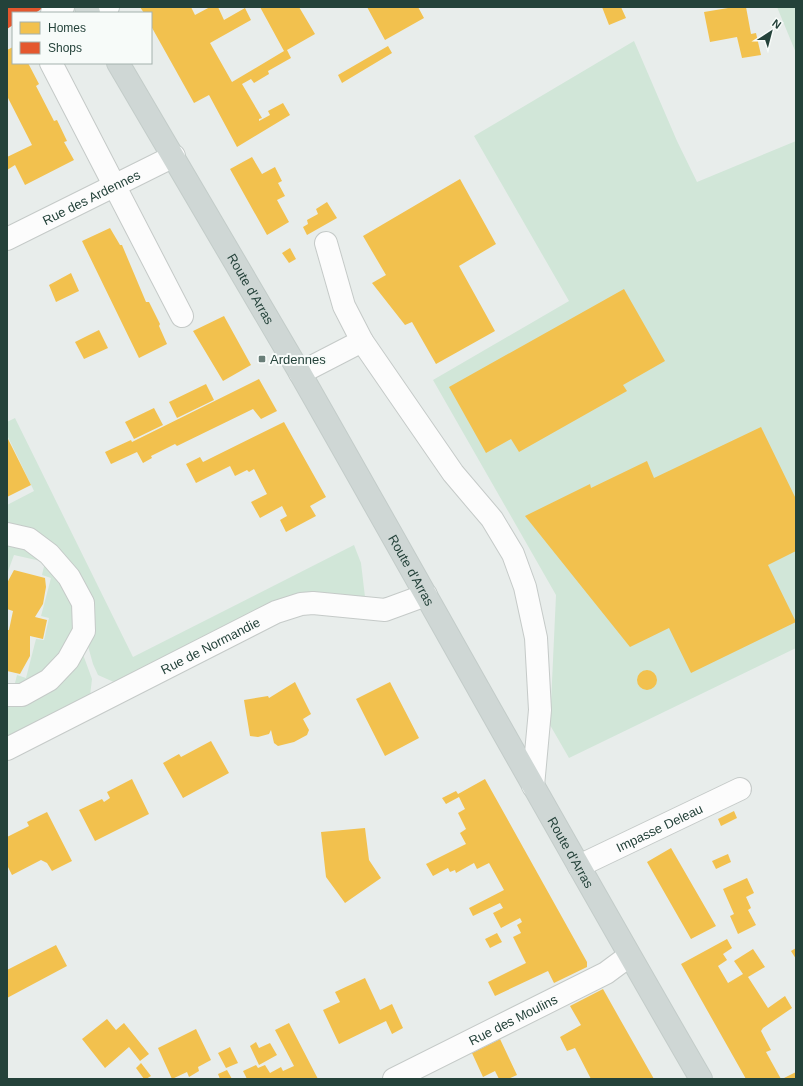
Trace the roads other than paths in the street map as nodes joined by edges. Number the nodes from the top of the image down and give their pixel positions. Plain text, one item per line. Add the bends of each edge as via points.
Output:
1 (63, 7) edge
2 (108, 7) edge
3 (54, 12) edge
4 (99, 12) edge
5 (52, 64) edge
6 (119, 64) edge
7 (174, 156) junction
8 (115, 186) junction
9 (7, 239) edge
10 (326, 243) dead end
11 (182, 316) dead end
12 (362, 341) junction
13 (300, 373) junction
14 (7, 534) edge
15 (426, 595) junction
16 (7, 695) edge
17 (7, 749) edge
18 (533, 786) junction
19 (740, 789) dead end
20 (579, 866) junction
21 (629, 956) junction
22 (394, 1079) edge
23 (701, 1079) edge

1 - 3 street
2 - 4 street
5 - 8 street
6 - 7 main road, Route d'Arras
7 - 8 street, Rue des Ardennes
7 - 13 main road, Route d'Arras
8 - 9 street, Rue des Ardennes
8 - 11 street
10 - 12 street via 344,306
12 - 13 street
12 - 18 street via 453,473 492,519 513,554 525,587 536,638 540,710
13 - 15 main road, Route d'Arras
14 - 16 street via 29,539 49,554 69,577 83,603 84,631 68,660 49,680 22,695
15 - 17 street, Rue de Normandie via 385,610 313,603 276,612
15 - 18 main road, Route d'Arras
18 - 20 main road, Route d'Arras
19 - 20 street, Impasse Deleau
20 - 21 main road, Route d'Arras
21 - 22 street, Rue des Moulins via 606,973
21 - 23 main road, Route d'Arras

